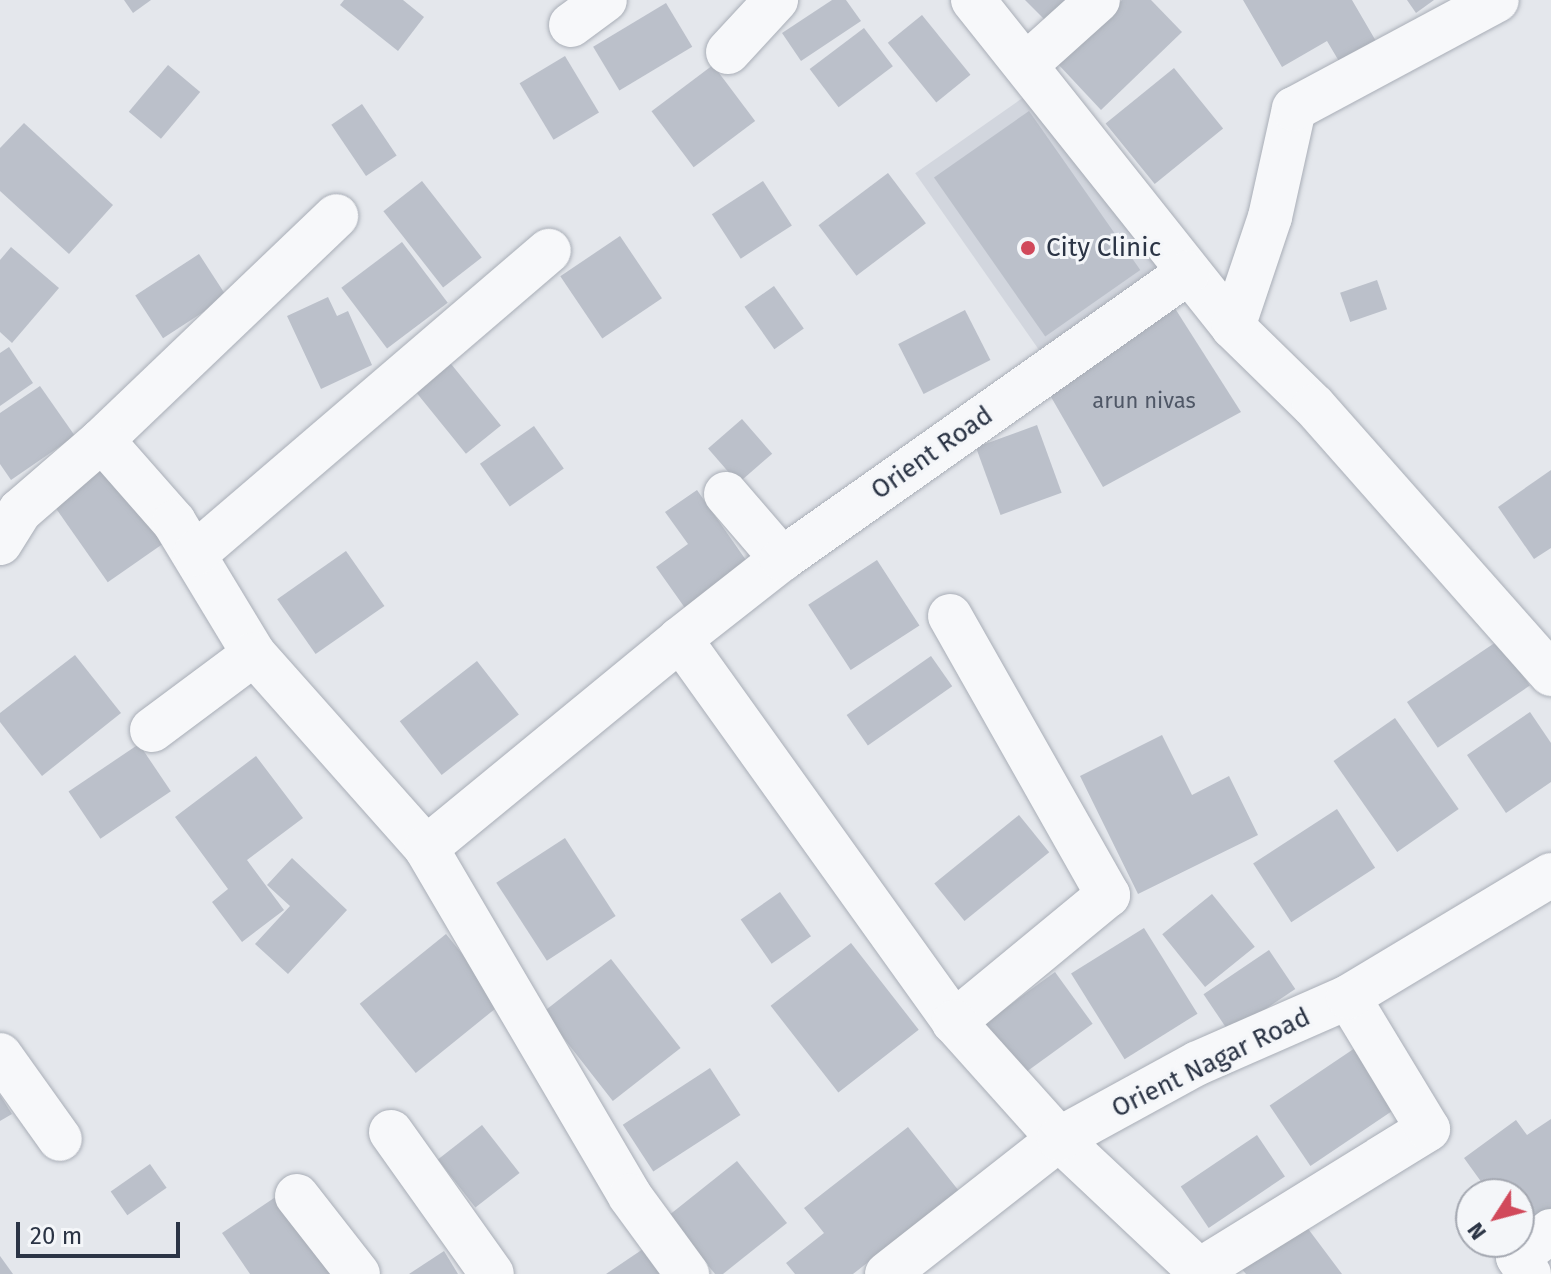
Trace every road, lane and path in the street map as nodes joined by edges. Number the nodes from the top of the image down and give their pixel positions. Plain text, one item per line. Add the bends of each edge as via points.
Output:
1 (776, 0) edge
2 (973, 0) edge
3 (1098, 0) edge
4 (1497, 0) edge
5 (728, 52) dead end
6 (1028, 63) junction
7 (336, 216) dead end
8 (549, 251) dead end
9 (1188, 273) junction
10 (1233, 327) junction
11 (102, 440) junction
12 (726, 494) dead end
13 (7, 516) edge
14 (195, 554) junction
15 (782, 559) junction
16 (950, 616) dead end
17 (680, 639) junction
18 (254, 654) junction
19 (1551, 674) edge
20 (152, 730) dead end
21 (426, 848) junction
22 (1551, 875) edge
23 (1348, 997) junction
24 (954, 1022) junction
25 (0, 1055) edge
26 (391, 1132) dead end
27 (60, 1139) dead end
28 (1059, 1139) junction
29 (297, 1196) dead end
30 (1551, 1231) edge
31 (1202, 1272) edge
32 (358, 1274) edge
33 (492, 1274) edge
34 (687, 1274) edge
35 (887, 1274) edge
36 (1529, 1274) edge

1 - 5 street
2 - 6 street
3 - 6 street
4 - 10 street via 1294,109 1270,217
6 - 9 street
7 - 11 street
8 - 14 street
9 - 10 street
9 - 15 street, Orient Road
10 - 19 street via 1314,406
11 - 13 street
11 - 14 street
12 - 15 street
14 - 18 street
15 - 17 street, Orient Road
16 - 24 street via 1108,895
17 - 21 street, Orient Road
17 - 24 street
18 - 20 street
18 - 21 street
21 - 34 street via 630,1196
22 - 23 street, Orient Nagar Road
23 - 28 street, Orient Nagar Road via 1198,1063
23 - 31 street via 1428,1129
24 - 28 street
25 - 27 street
26 - 33 street
28 - 31 street
28 - 35 street, Orient Nagar Road
29 - 32 street
30 - 36 street via 1518,1257

